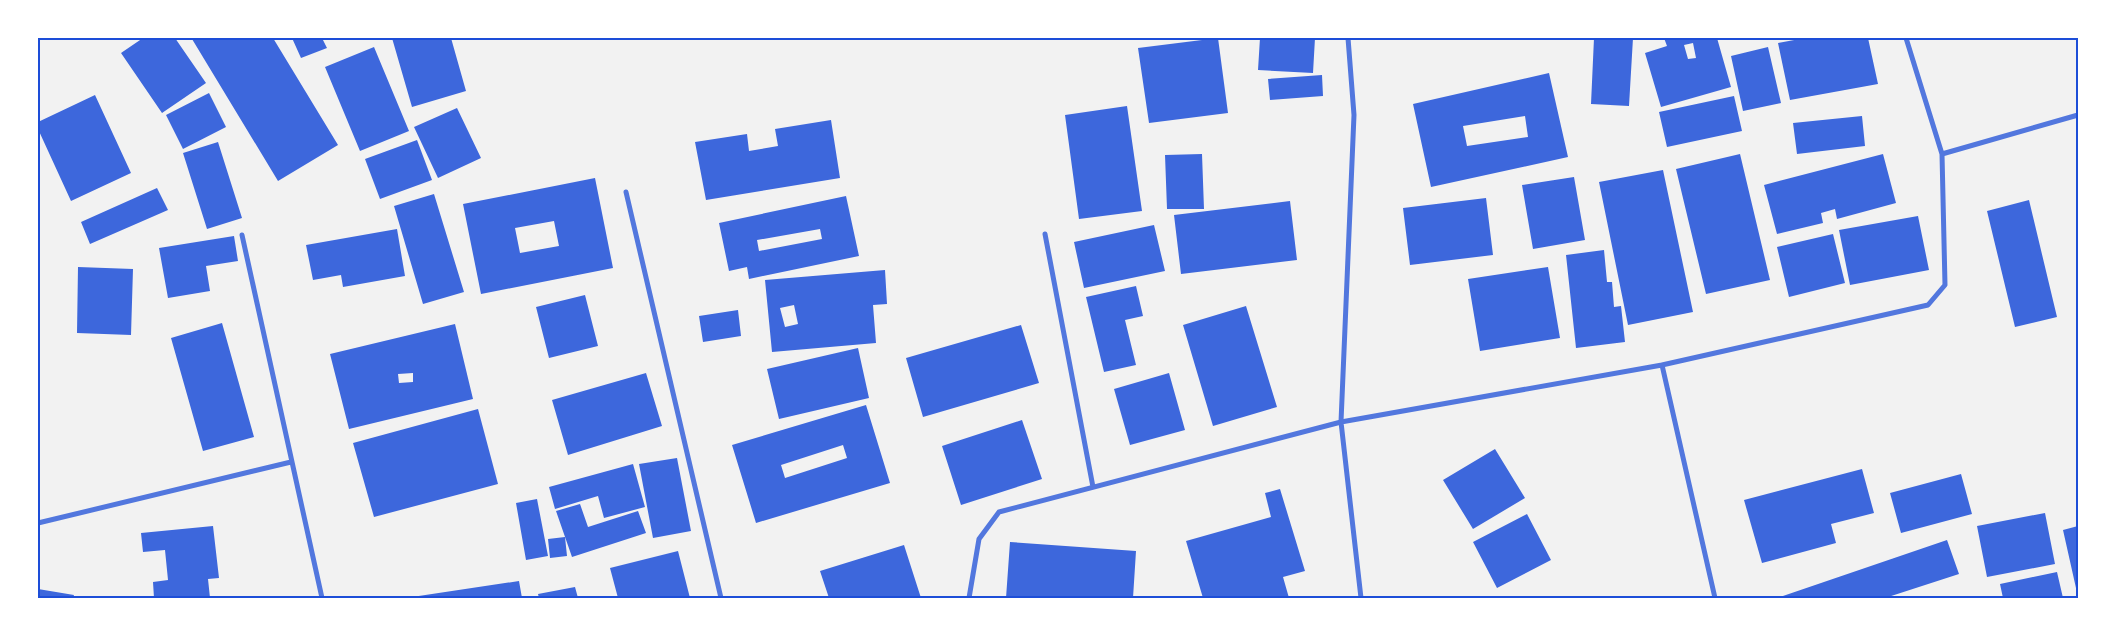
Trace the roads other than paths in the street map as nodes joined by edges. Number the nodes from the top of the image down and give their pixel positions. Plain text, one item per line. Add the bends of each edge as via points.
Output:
1 (1348, 38) edge
2 (1906, 38) edge
3 (2078, 115) edge
4 (1942, 154) junction
5 (626, 192) dead end
6 (1045, 234) dead end
7 (242, 235) dead end
8 (1662, 365) junction
9 (1341, 422) junction
10 (291, 462) junction
11 (1093, 487) junction
12 (38, 522) edge
13 (322, 598) edge
14 (721, 598) edge
15 (969, 598) edge
16 (1360, 598) edge
17 (1715, 598) edge

1 - 9 street via 1354,115
2 - 4 street
3 - 4 street
4 - 8 street via 1945,285 1928,305
5 - 14 street
6 - 11 street
7 - 10 street
8 - 9 street
8 - 17 street
9 - 11 street
9 - 16 street
10 - 12 street
10 - 13 street
11 - 15 street via 999,512 979,539

